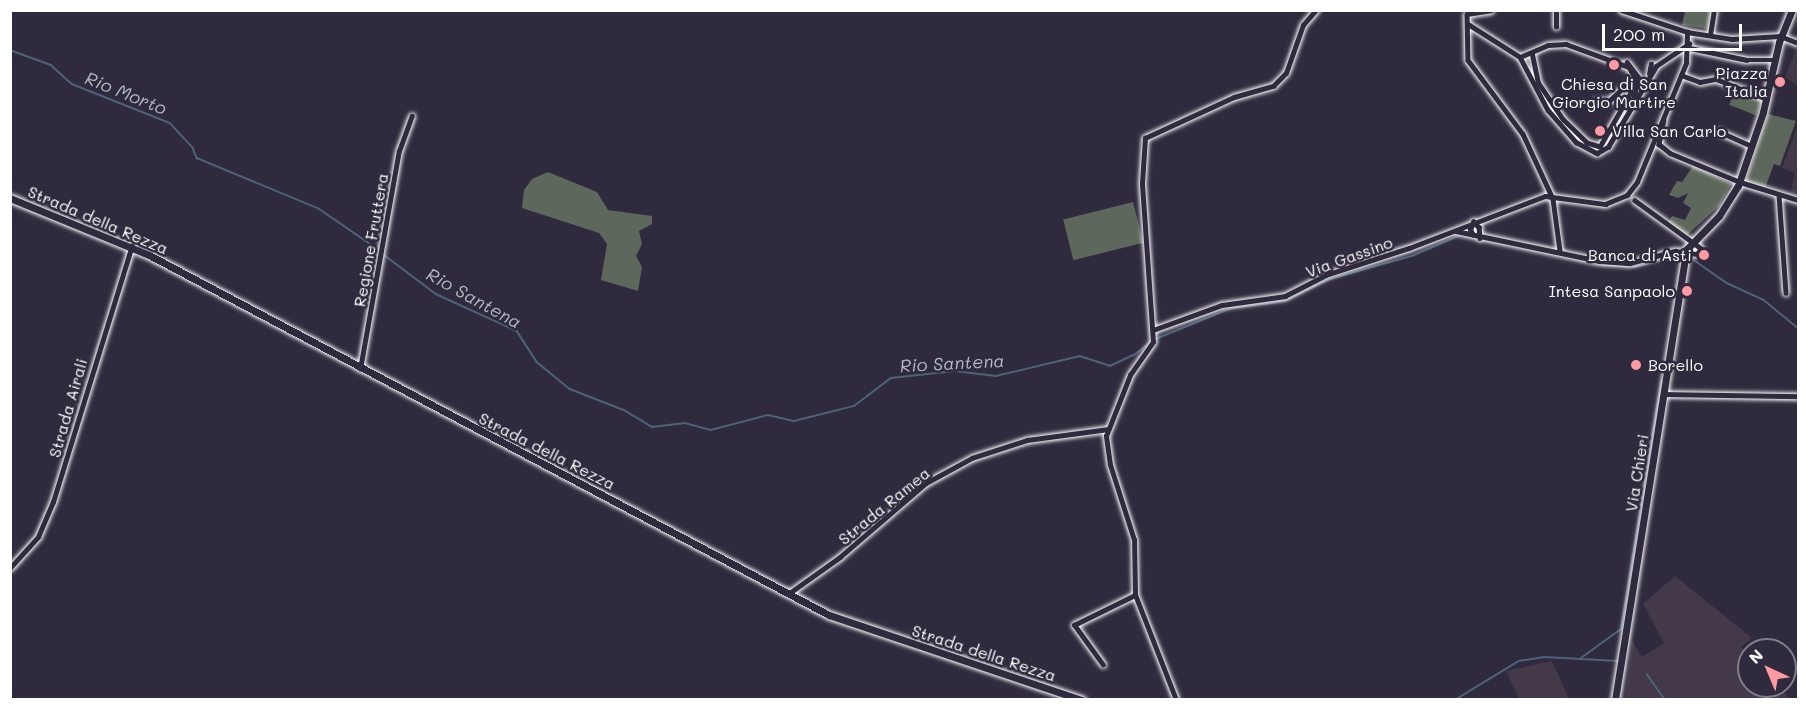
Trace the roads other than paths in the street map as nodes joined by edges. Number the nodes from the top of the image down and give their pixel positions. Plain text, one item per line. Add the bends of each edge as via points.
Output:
1 (1316, 10) edge
2 (1491, 10) edge
3 (1556, 10) edge
4 (1621, 10) edge
5 (1713, 10) edge
6 (1792, 10) edge
7 (1465, 12) edge
8 (1468, 24) junction
9 (1556, 27) dead end
10 (1687, 32) junction
11 (1710, 35) junction
12 (1780, 36) junction
13 (1798, 43) edge
14 (1689, 46) junction
15 (1532, 54) junction
16 (1610, 54) dead end
17 (1520, 57) junction
18 (1775, 60) junction
19 (1652, 64) dead end
20 (1681, 75) junction
21 (1649, 77) junction
22 (1634, 85) junction
23 (1672, 98) junction
24 (1767, 99) junction
25 (1596, 101) dead end
26 (1633, 105) junction
27 (412, 117) dead end
28 (1718, 131) dead end
29 (1752, 146) junction
30 (1740, 182) junction
31 (1551, 194) junction
32 (1779, 195) junction
33 (10, 198) edge
34 (1798, 200) edge
35 (1635, 201) dead end
36 (1473, 222) junction
37 (1453, 231) junction
38 (1473, 234) junction
39 (1480, 238) junction
40 (1693, 242) junction
41 (132, 246) junction
42 (1686, 250) junction
43 (1560, 251) junction
44 (1786, 293) dead end
45 (1153, 330) junction
46 (360, 369) junction
47 (1664, 394) junction
48 (1798, 396) edge
49 (1108, 429) junction
50 (10, 568) edge
51 (788, 594) junction
52 (1135, 595) junction
53 (1103, 665) dead end
54 (1082, 699) edge
55 (1176, 699) edge
56 (1615, 699) edge

1 - 45 street via 1302,25 1286,73 1274,86 1233,97 1146,136 1142,183
2 - 7 street
3 - 9 street
4 - 10 street
5 - 11 street
6 - 12 main road
7 - 8 street
8 - 17 street
8 - 31 street via 1465,52 1471,68 1516,122
10 - 11 street
10 - 14 street
11 - 12 street via 1732,39
12 - 13 street
12 - 18 main road
14 - 18 street via 1747,60
14 - 20 street
14 - 21 street via 1664,59
15 - 17 street
15 - 22 street via 1548,45 1576,45 1629,67 1636,79
15 - 22 street via 1541,89 1568,127 1591,145 1600,147 1606,141
16 - 26 street via 1633,63 1639,78
17 - 26 street via 1548,110 1584,149 1603,153
18 - 24 main road
19 - 21 street
20 - 23 street
20 - 24 street via 1700,82 1716,79
21 - 26 street
22 - 25 street via 1624,87 1610,101
23 - 30 street via 1659,144 1670,153
23 - 31 street via 1638,182 1629,193 1605,204
24 - 29 main road
27 - 46 street, Regione Fruttera via 399,151
28 - 29 street
29 - 30 main road
30 - 32 street
30 - 40 main road via 1726,207
31 - 36 street, Via Gassino
31 - 43 street
32 - 34 street
32 - 44 street
33 - 41 main road, Strada della Rezza
35 - 40 street
36 - 37 street, Via Gassino
36 - 38 street
36 - 39 street via 1479,227
37 - 38 street
37 - 45 street, Via Gassino via 1326,275 1285,296 1222,305
38 - 39 street
39 - 43 street
40 - 42 main road
41 - 46 main road, Strada della Rezza
41 - 50 street, Strada Airali via 53,502 38,537
42 - 43 street via 1630,262 1590,260
42 - 47 main road, Via Chieri
45 - 49 street via 1153,340 1130,375
46 - 51 main road, Strada della Rezza
47 - 48 street
47 - 56 main road, Via Chieri
49 - 51 street, Strada Ramea via 1027,440 972,458 926,483 840,557
49 - 52 street via 1110,465 1134,540
51 - 54 main road, Strada della Rezza via 853,625
52 - 53 street via 1074,625
52 - 55 street

